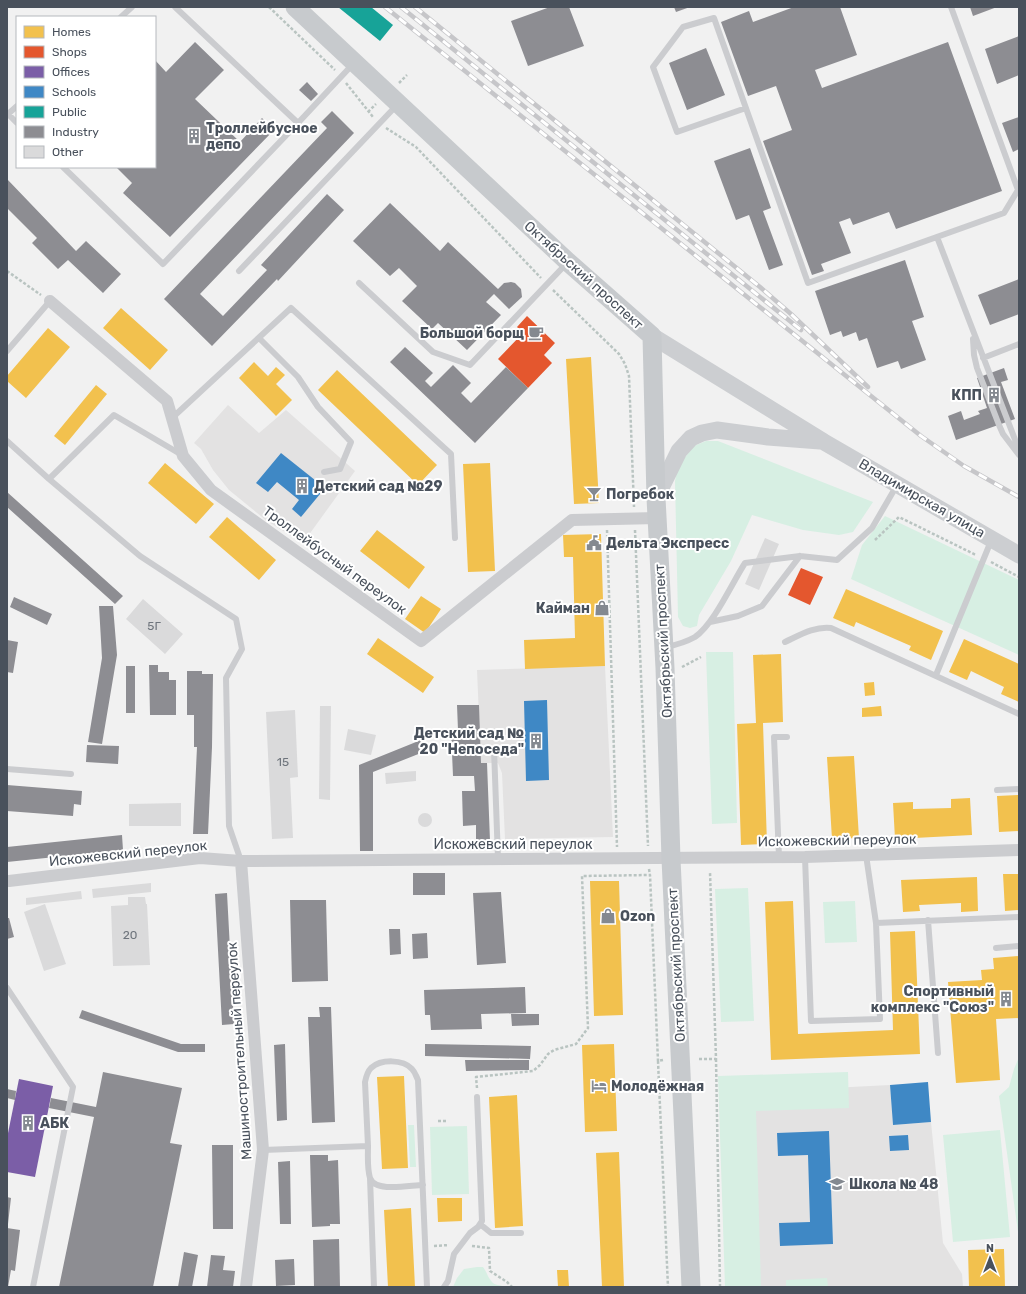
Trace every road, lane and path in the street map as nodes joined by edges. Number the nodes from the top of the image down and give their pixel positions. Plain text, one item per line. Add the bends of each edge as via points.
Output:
1 (132, 7) edge
2 (175, 7) edge
3 (269, 7) edge
4 (295, 7) edge
5 (950, 7) edge
6 (122, 16) edge
7 (354, 62) junction
8 (341, 76) junction
9 (399, 103) junction
10 (16, 107) edge
11 (746, 108) junction
12 (16, 121) edge
13 (298, 123) junction
14 (379, 124) junction
15 (64, 168) edge
16 (1018, 190) edge
17 (937, 238) junction
18 (568, 262) junction
19 (7, 271) edge
20 (239, 271) dead end
21 (359, 283) dead end
22 (547, 284) junction
23 (50, 301) junction
24 (973, 334) junction
25 (652, 336) junction
26 (259, 338) junction
27 (1019, 344) edge
28 (7, 352) edge
29 (983, 358) junction
30 (172, 418) junction
31 (7, 442) edge
32 (824, 442) junction
33 (1019, 450) edge
34 (1019, 455) edge
35 (183, 456) junction
36 (324, 472) dead end
37 (49, 479) junction
38 (897, 484) junction
39 (656, 498) junction
40 (635, 518) junction
41 (657, 518) junction
42 (607, 519) junction
43 (456, 538) dead end
44 (992, 539) junction
45 (875, 540) dead end
46 (1019, 555) edge
47 (800, 556) junction
48 (984, 559) junction
49 (1019, 577) edge
50 (710, 622) junction
51 (785, 642) dead end
52 (664, 648) junction
53 (701, 657) dead end
54 (682, 667) dead end
55 (936, 675) junction
56 (1019, 714) edge
57 (786, 737) dead end
58 (494, 749) dead end
59 (7, 769) edge
60 (71, 774) dead end
61 (1019, 789) edge
62 (997, 790) dead end
63 (1019, 850) edge
64 (866, 855) junction
65 (779, 857) junction
66 (804, 857) junction
67 (498, 859) junction
68 (618, 859) junction
69 (649, 859) junction
70 (671, 859) junction
71 (241, 861) junction
72 (710, 872) dead end
73 (650, 875) junction
74 (8, 881) edge
75 (1019, 916) edge
76 (928, 920) junction
77 (876, 923) junction
78 (1019, 946) edge
79 (996, 948) dead end
80 (7, 988) edge
81 (938, 1053) dead end
82 (699, 1059) dead end
83 (716, 1059) junction
84 (658, 1060) junction
85 (663, 1060) dead end
86 (477, 1097) joint
87 (438, 1121) dead end
88 (448, 1121) dead end
89 (368, 1146) junction
90 (263, 1150) junction
91 (370, 1176) junction
92 (423, 1185) junction
93 (480, 1224) junction
94 (521, 1233) dead end
95 (461, 1244) junction
96 (426, 1247) junction
97 (33, 1287) edge
98 (246, 1287) edge
99 (374, 1287) edge
100 (427, 1287) edge
101 (444, 1287) edge
102 (512, 1287) edge
103 (668, 1287) edge
104 (691, 1287) edge
105 (720, 1287) edge

1 - 6 lane
2 - 13 lane
3 - 8 path
4 - 7 main road, Октябрьский проспект
5 - 16 lane
7 - 8 lane
7 - 9 main road, Октябрьский проспект
8 - 13 lane
8 - 14 path
9 - 14 lane
9 - 18 main road, Октябрьский проспект
10 - 12 lane via 8,114
11 - 11 lane via 714,18 683,28 653,67 677,132
11 - 17 lane via 808,283
13 - 15 lane via 163,264
14 - 20 lane
14 - 22 path via 416,147
16 - 17 lane via 1004,213
17 - 24 lane
18 - 22 lane
18 - 25 main road, Октябрьский проспект
19 - 23 path
21 - 22 lane via 433,352 470,365
22 - 40 path via 619,354 625,364 629,376
23 - 28 lane
23 - 30 street, Троллейбусный переулок via 167,401
24 - 29 lane
24 - 34 lane via 977,368 1003,434
25 - 32 main road, Владимирская улица
25 - 39 main road, Октябрьский проспект
26 - 30 lane
26 - 36 lane via 298,377 318,407 351,442 340,469
26 - 43 lane via 292,308 451,454
27 - 29 lane
29 - 33 lane
30 - 35 street, Троллейбусный переулок
31 - 37 lane
32 - 38 main road, Владимирская улица
32 - 39 main road, Владимирская улица via 768,438 717,430 702,433 691,438 679,450
35 - 37 lane via 114,415
35 - 42 street, Троллейбусный переулок via 212,490 421,641 572,520
37 - 71 lane via 140,556 236,619 242,649 226,678 229,826
38 - 44 main road, Владимирская улица
38 - 47 lane via 872,528 837,560
39 - 41 main road, Октябрьский проспект
40 - 41 street, Троллейбусный переулок
40 - 42 street, Троллейбусный переулок
40 - 69 path
41 - 52 main road, Октябрьский проспект
42 - 68 path
44 - 46 main road, Владимирская улица
44 - 48 lane
45 - 48 path via 899,517
47 - 50 lane via 762,606 738,616
47 - 50 lane via 745,563
48 - 49 path
48 - 55 lane
50 - 52 lane via 683,643
51 - 55 lane via 816,628 831,628
52 - 70 main road, Октябрьский проспект
53 - 54 path
55 - 56 lane
57 - 65 lane via 774,737
58 - 67 lane
59 - 60 lane
61 - 62 lane
63 - 64 street, Искожевский переулок
64 - 66 street, Искожевский переулок
64 - 77 lane
65 - 66 street, Искожевский переулок
65 - 70 street, Искожевский переулок
66 - 77 lane via 811,1021 880,1019
67 - 68 street, Искожевский переулок
67 - 71 street, Искожевский переулок
68 - 69 street, Искожевский переулок
69 - 70 street, Искожевский переулок
69 - 73 path
70 - 104 main road, Октябрьский проспект
71 - 74 street, Искожевский переулок via 200,858
71 - 90 street, Машиностроительный переулок
72 - 83 path
73 - 84 path
73 - 86 path via 582,876 588,1028 576,1044 554,1050 533,1070 476,1077
75 - 76 lane
76 - 77 lane
76 - 81 lane
78 - 79 lane
80 - 97 lane via 73,1087
82 - 83 path
83 - 105 path
84 - 85 path
84 - 103 path
86 - 93 lane via 482,1216
87 - 88 path
89 - 90 lane
89 - 91 lane
89 - 92 lane via 365,1082 367,1074 376,1064 383,1062 405,1064 411,1068 418,1080
90 - 98 street, Машиностроительный переулок
91 - 92 lane via 379,1186
91 - 99 lane
92 - 96 lane
93 - 94 lane via 491,1233
93 - 95 lane
95 - 96 path
95 - 101 lane via 454,1254 448,1281
95 - 102 path via 489,1248 490,1270
96 - 100 lane

